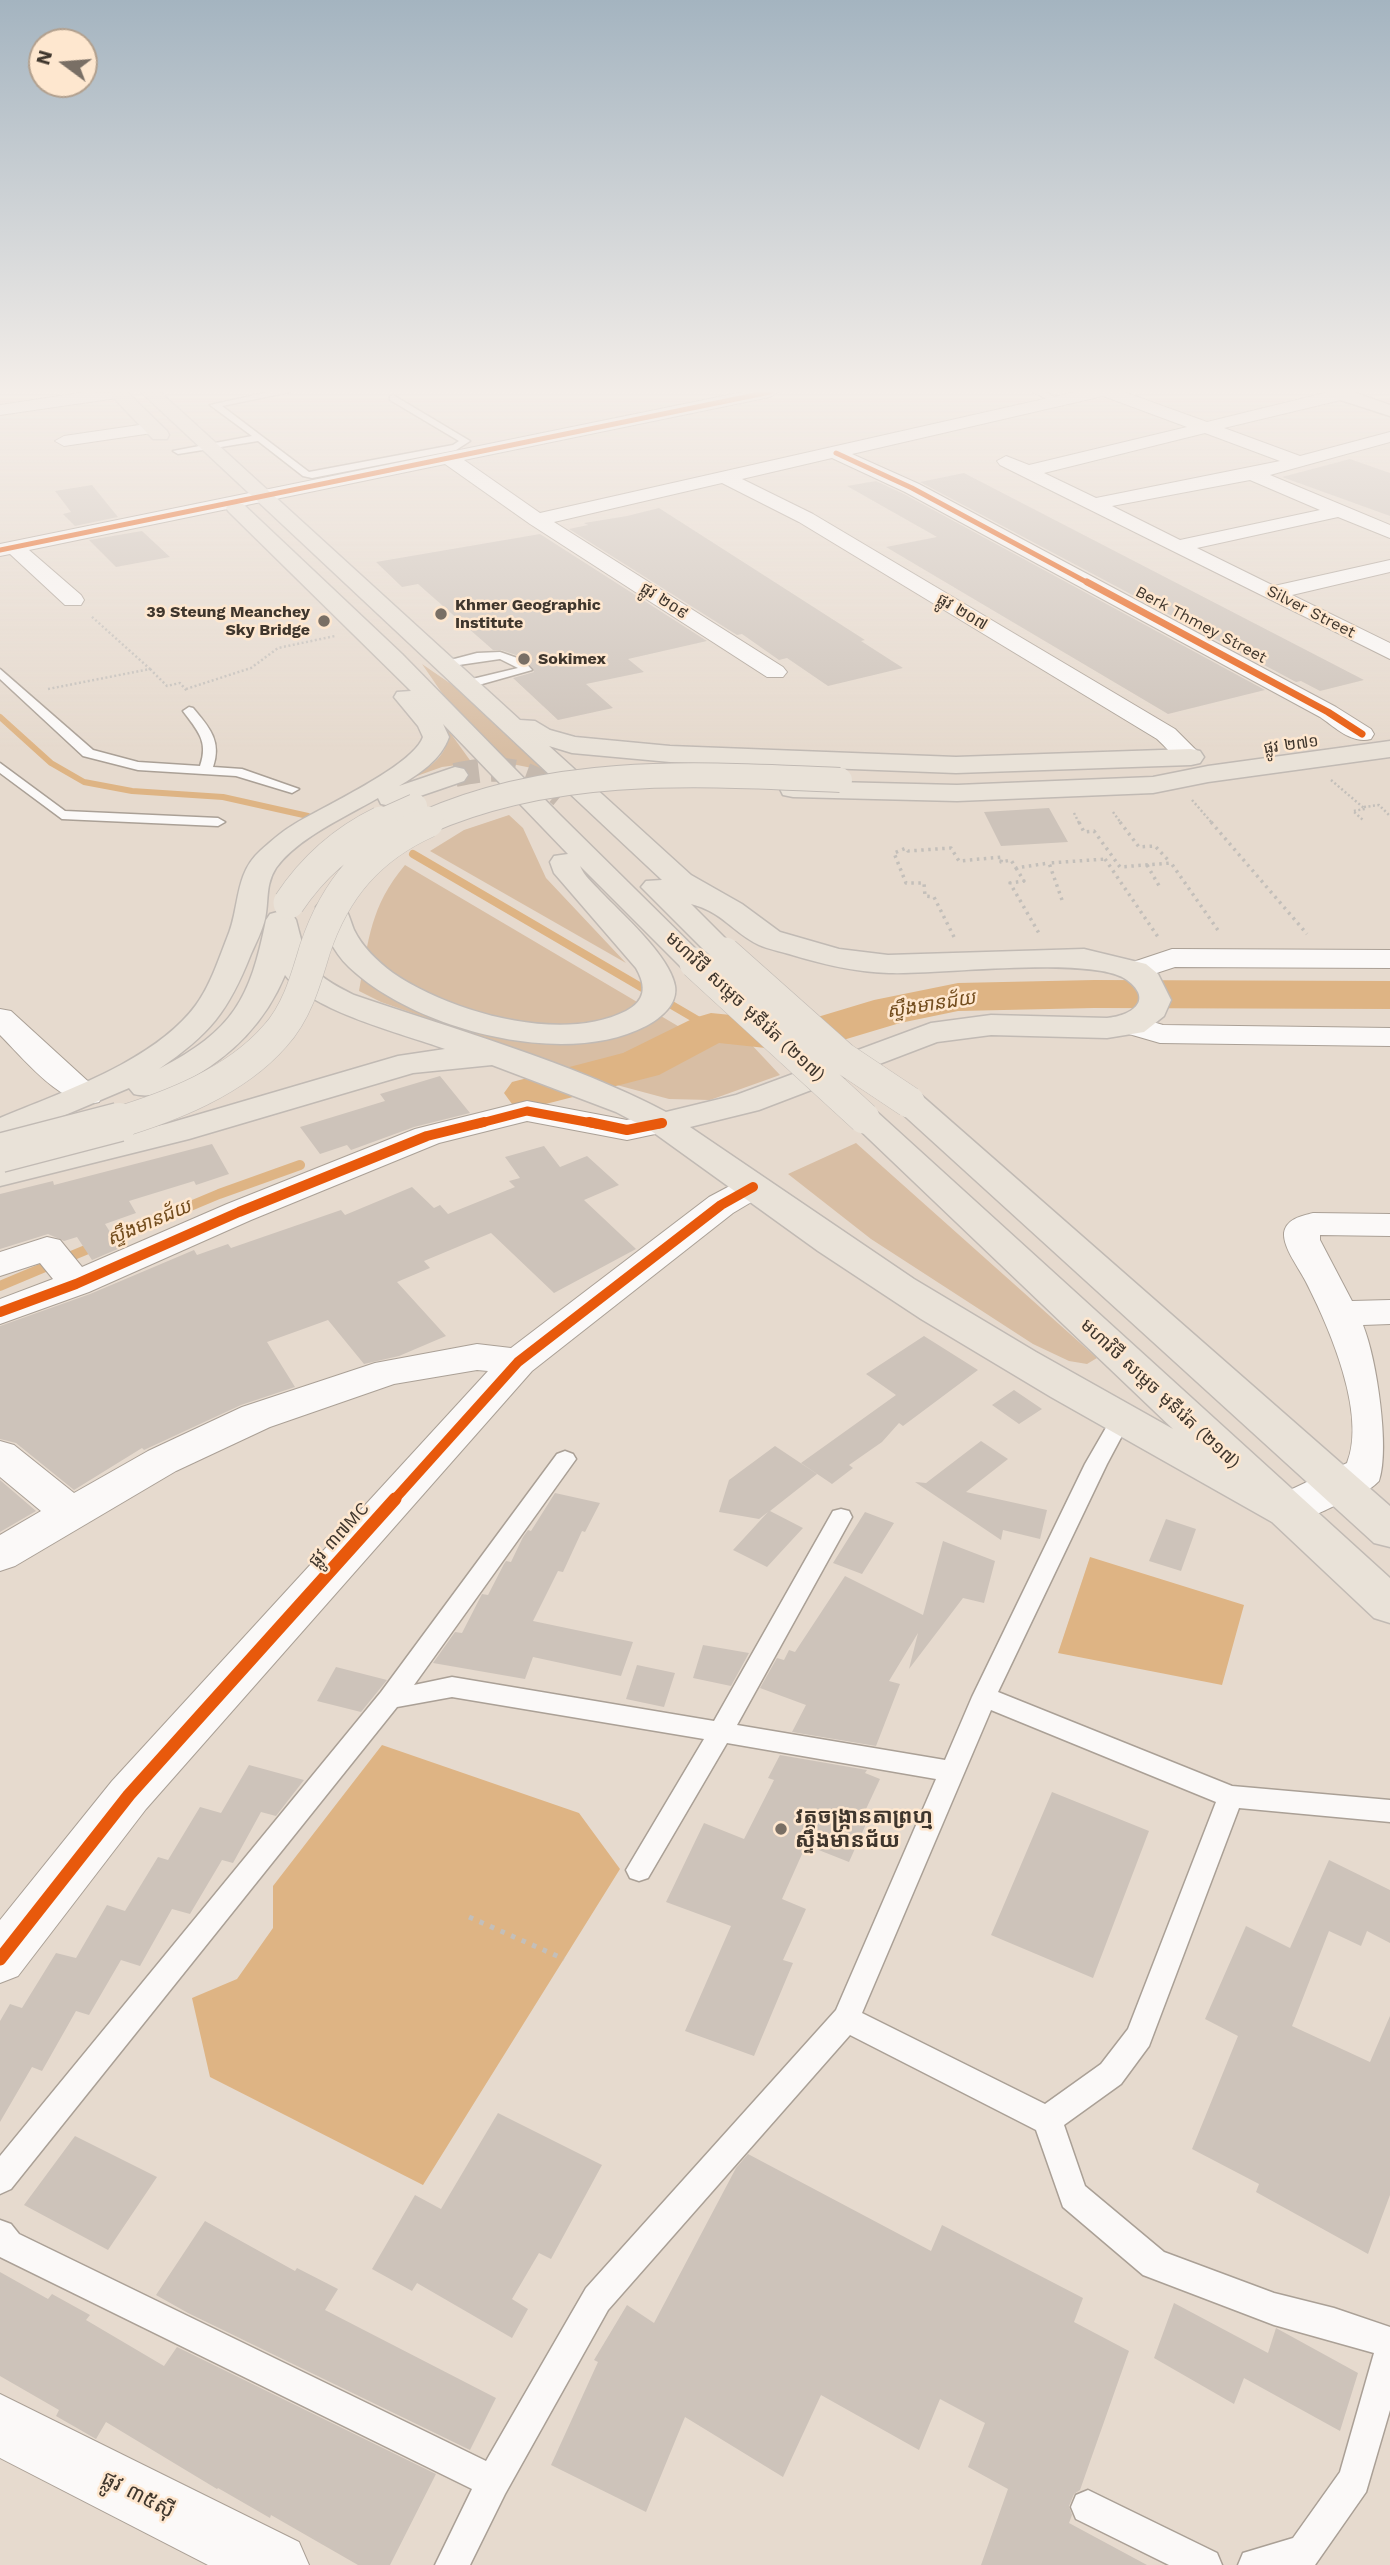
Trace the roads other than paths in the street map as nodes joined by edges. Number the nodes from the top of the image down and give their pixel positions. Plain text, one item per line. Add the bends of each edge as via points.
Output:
1 (188, 512) edge
2 (240, 512) edge
3 (279, 512) edge
4 (525, 512) edge
5 (574, 512) edge
6 (793, 512) edge
7 (957, 512) edge
8 (1110, 512) edge
9 (1337, 512) edge
10 (1342, 512) edge
11 (537, 520) junction
12 (1390, 532) edge
13 (1180, 547) junction
14 (7, 548) edge
15 (1390, 566) edge
16 (1273, 593) junction
17 (73, 600) road end
18 (1384, 645) edge
19 (394, 659) junction
20 (445, 663) junction
21 (775, 672) dead end
22 (0, 673) edge
23 (468, 684) junction
24 (191, 704) road end
25 (502, 716) junction
26 (1390, 729) edge
27 (1362, 734) junction
28 (1390, 749) edge
29 (0, 766) edge
30 (1199, 766) junction
31 (205, 769) junction
32 (455, 775) tunnel mouth
33 (841, 776) junction
34 (292, 789) dead end
35 (555, 808) junction
36 (615, 819) junction
37 (218, 822) dead end
38 (681, 881) junction
39 (331, 907) junction
40 (273, 914) junction
41 (724, 954) junction
42 (1390, 960) edge
43 (1135, 972) junction
44 (0, 1018) edge
45 (1133, 1024) junction
46 (1390, 1037) edge
47 (528, 1067) junction
48 (87, 1095) junction
49 (662, 1123) junction
50 (2, 1137) edge
51 (0, 1175) edge
52 (753, 1187) junction
53 (1390, 1225) edge
54 (0, 1264) edge
55 (66, 1271) junction
56 (0, 1312) edge
57 (1390, 1312) edge
58 (1345, 1314) junction
59 (519, 1362) junction
60 (1122, 1417) junction
61 (0, 1455) edge
62 (565, 1459) dead end
63 (1338, 1485) junction
64 (1286, 1510) junction
65 (71, 1513) junction
66 (841, 1517) dead end
67 (1390, 1531) edge
68 (0, 1555) edge
69 (1390, 1605) edge
70 (984, 1697) junction
71 (390, 1699) junction
72 (721, 1732) junction
73 (950, 1771) junction
74 (1231, 1797) junction
75 (1390, 1811) edge
76 (639, 1870) dead end
77 (0, 1959) edge
78 (846, 2019) junction
79 (1047, 2120) junction
80 (0, 2179) edge
81 (0, 2235) edge
82 (1390, 2343) edge
83 (1390, 2353) edge
84 (0, 2425) edge
85 (493, 2482) junction
86 (1088, 2507) dead end
87 (276, 2565) edge
88 (453, 2565) edge
89 (1205, 2565) edge
90 (1255, 2565) edge

1 - 14 street
2 - 19 main road
3 - 20 main road, មហាវិថី សម្តេច មុនីរ៉េត (២១៧)
4 - 11 street, ផ្លូវ ២០៩
5 - 11 street
6 - 30 street, ផ្លូវ ២០៧ via 1166,734
7 - 27 street, Berk Thmey Street
8 - 13 street, Silver Street
9 - 13 street
10 - 12 street
11 - 21 street, ផ្លូវ ២០៩
13 - 16 street, Silver Street
14 - 17 street
15 - 16 street
16 - 18 street, Silver Street
19 - 35 main road
19 - 40 main road via 399,688 430,724 436,737 433,746 411,768 323,818 267,860 254,881
20 - 23 main road, មហាវិថី សម្តេច មុនីរ៉េត (២១៧)
20 - 23 lane via 500,655 526,670
22 - 31 lane via 88,753 138,766
23 - 25 main road, មហាវិថី សម្តេច មុនីរ៉េត (២១៧)
24 - 31 lane via 212,742
25 - 30 main road via 557,741 620,752 934,764
25 - 36 main road, មហាវិថី សម្តេច មុនីរ៉េត (២១៧)
26 - 27 main road, ផ្លូវ ២៧១
27 - 30 main road, ផ្លូវ ២៧១
28 - 30 main road, ផ្លូវ ២៧១ via 1309,762
29 - 37 lane via 61,815
30 - 33 main road via 961,783
30 - 36 main road via 1176,780 1153,785 1080,789 919,793 644,785 613,792
31 - 34 lane via 237,772
32 - 40 main road via 400,793 323,835 274,881
33 - 39 main road, bridge via 631,775 512,793 432,820 388,845 361,867
33 - 40 main road, bridge via 626,764 571,767 481,784 417,804 363,829 336,847
35 - 39 main road via 569,873 658,977 661,992 654,1006 620,1027 554,1037 436,1006 393,986 360,961 339,931
35 - 41 main road
36 - 38 main road, មហាវិថី សម្តេច មុនីរ៉េត (២១៧)
38 - 41 main road, មហាវិថី សម្តេច មុនីរ៉េត (២១៧)
38 - 43 main road via 769,938 836,958 888,964 1084,958
39 - 50 main road, bridge via 297,1002 280,1029 241,1066 140,1115
40 - 47 main road via 290,960 315,988
40 - 48 main road via 206,1014 181,1039 148,1063
40 - 50 main road via 270,973 251,1012 215,1049 176,1073 117,1099
41 - 63 main road, bridge via 843,1058 909,1102
41 - 64 main road, មហាវិថី សម្តេច មុនីរ៉េត (២១៧), bridge via 864,1118
42 - 43 street via 1172,958
43 - 45 main road via 1147,981 1156,1000 1146,1017
44 - 48 street
45 - 46 street via 1160,1034
45 - 49 main road via 1107,1028 991,1025 930,1032 747,1103
47 - 49 main road
47 - 51 main road via 480,1058 411,1063 177,1132
48 - 50 main road
49 - 52 main road
49 - 55 street via 627,1130 527,1111 427,1136 239,1212
52 - 59 street, ផ្លូវ ៣៧MC via 721,1205
52 - 60 main road via 935,1310
53 - 58 street via 1313,1224 1302,1229 1302,1240
54 - 55 street via 47,1248
55 - 56 street
57 - 58 street
58 - 63 street via 1373,1376 1381,1419 1379,1449 1365,1472
59 - 65 street via 477,1357 377,1376 256,1417 162,1461
59 - 77 street, ផ្លូវ ៣៧MC via 129,1795
60 - 64 main road
60 - 70 lane
61 - 65 street
62 - 71 lane
63 - 64 street
63 - 67 main road
64 - 69 main road, មហាវិថី សម្តេច មុនីរ៉េត (២១៧)
65 - 68 street
66 - 72 lane
70 - 73 lane
70 - 74 lane
71 - 72 lane via 452,1687
71 - 80 lane
72 - 73 lane
72 - 76 lane
73 - 78 lane
74 - 75 lane
74 - 79 lane via 1139,2037 1111,2074
78 - 79 lane
78 - 85 lane via 597,2299
79 - 82 lane via 1074,2196 1154,2264 1274,2309
81 - 85 lane via 8,2245
83 - 90 lane via 1354,2480 1303,2553
84 - 87 street, ផ្លូវ ៣៥ស៊ី
85 - 88 lane
86 - 89 lane

